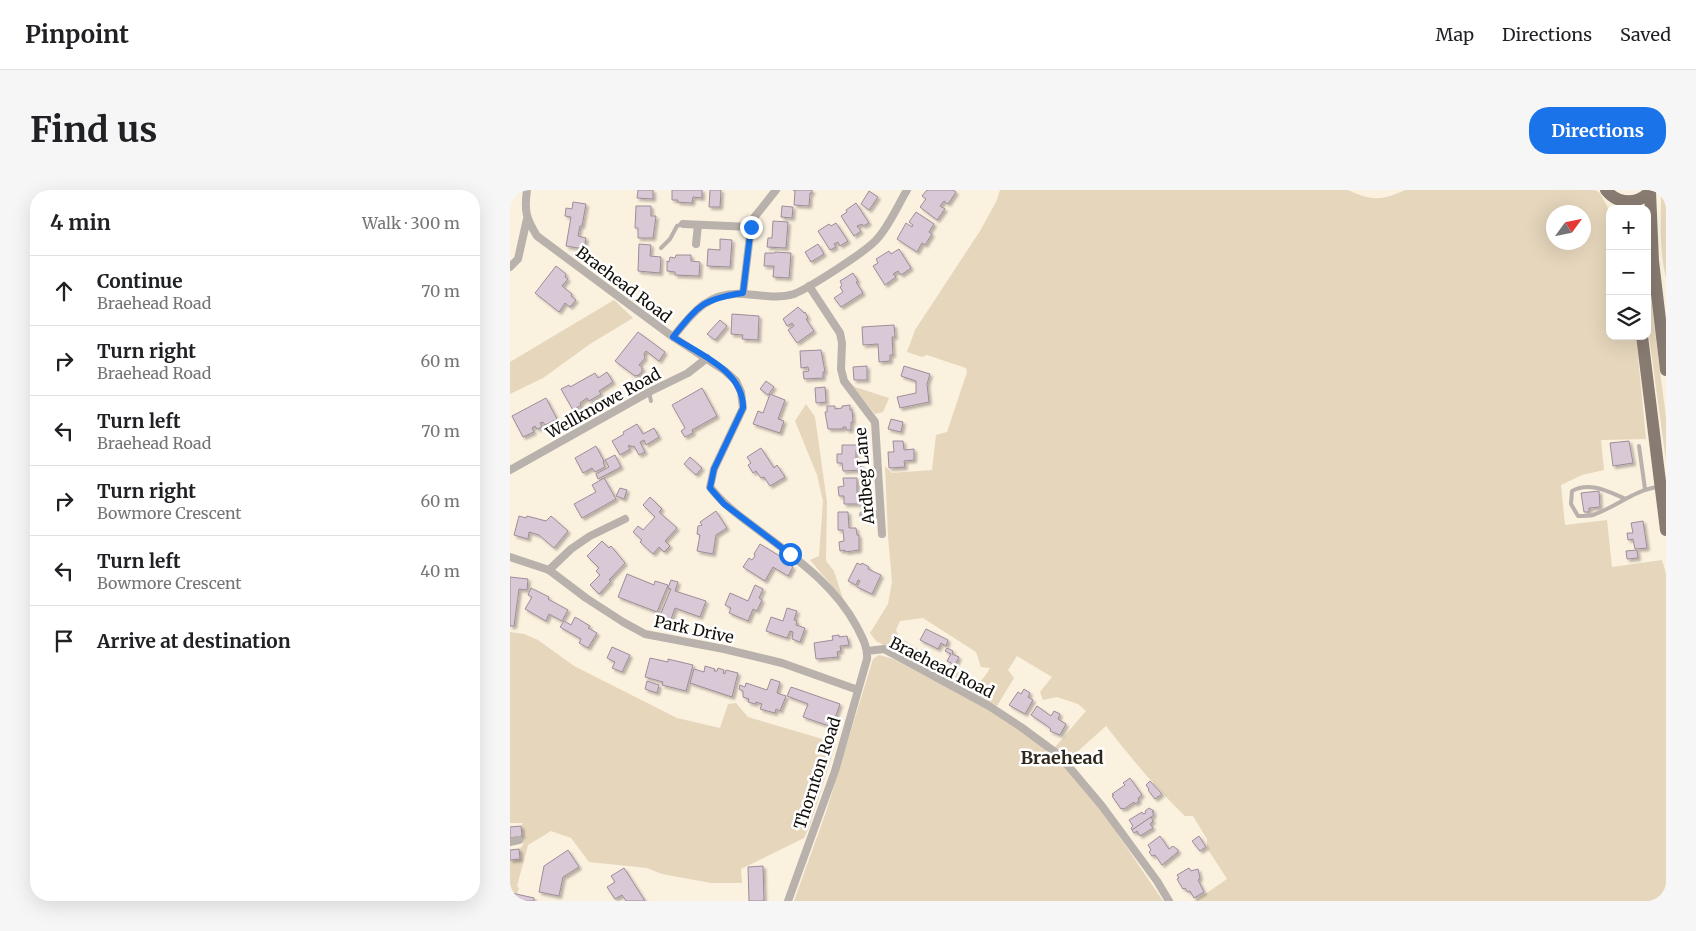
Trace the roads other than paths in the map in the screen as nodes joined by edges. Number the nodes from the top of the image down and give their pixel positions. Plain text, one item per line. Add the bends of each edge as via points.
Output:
1 (527, 190) edge
2 (776, 190) edge
3 (907, 190) edge
4 (1651, 191) edge
5 (1608, 192) edge
6 (1614, 205) edge
7 (527, 219) junction
8 (683, 224) joint
9 (698, 225) junction
10 (751, 227) junction
11 (696, 244) dead end
12 (661, 248) dead end
13 (510, 266) edge
14 (809, 286) junction
15 (743, 293) junction
16 (673, 337) junction
17 (1642, 340) edge
18 (707, 358) junction
19 (1666, 370) edge
20 (649, 392) junction
21 (651, 401) dead end
22 (1639, 446) dead end
23 (510, 470) edge
24 (1660, 487) junction
25 (1645, 488) junction
26 (1626, 499) junction
27 (880, 514) junction
28 (863, 515) dead end
29 (625, 519) dead end
30 (1666, 530) edge
31 (882, 534) dead end
32 (510, 557) edge
33 (549, 570) junction
34 (867, 651) junction
35 (858, 690) junction
36 (518, 840) dead end
37 (510, 842) edge
38 (788, 901) edge
39 (1169, 901) edge

1 - 7 street
2 - 10 street via 753,219
3 - 14 street via 878,238
4 - 5 main road via 1643,198 1628,202
4 - 19 main road via 1653,261
5 - 6 main road
7 - 13 street via 518,258
7 - 16 street, Braehead Road via 537,236
8 - 9 street
8 - 12 lane via 677,226
9 - 10 street
9 - 11 street
10 - 15 street
14 - 15 street via 794,294 779,296
14 - 27 street, Ardbeg Lane via 840,333 844,381 875,422
15 - 16 street via 708,301 694,311
16 - 18 street, Braehead Road
17 - 24 main road
18 - 20 street, Wellknowe Road via 688,373
18 - 34 street, Braehead Road via 736,381 743,402 714,469 710,488 724,504 816,574 851,614
20 - 21 lane
20 - 23 street, Wellknowe Road
22 - 25 lane
24 - 25 lane
24 - 30 main road
25 - 26 lane
26 - 26 lane via 1592,516 1578,516 1571,504 1572,491 1579,487 1599,488
27 - 28 street
27 - 31 street, Ardbeg Lane
29 - 33 street via 590,536
32 - 33 street, Park Drive
33 - 35 street, Park Drive via 586,598 645,634 782,663
34 - 35 street, Thornton Road
34 - 39 street, Braehead Road via 884,649 989,706 1058,756 1102,806
35 - 38 street, Thornton Road via 835,771
36 - 37 street

